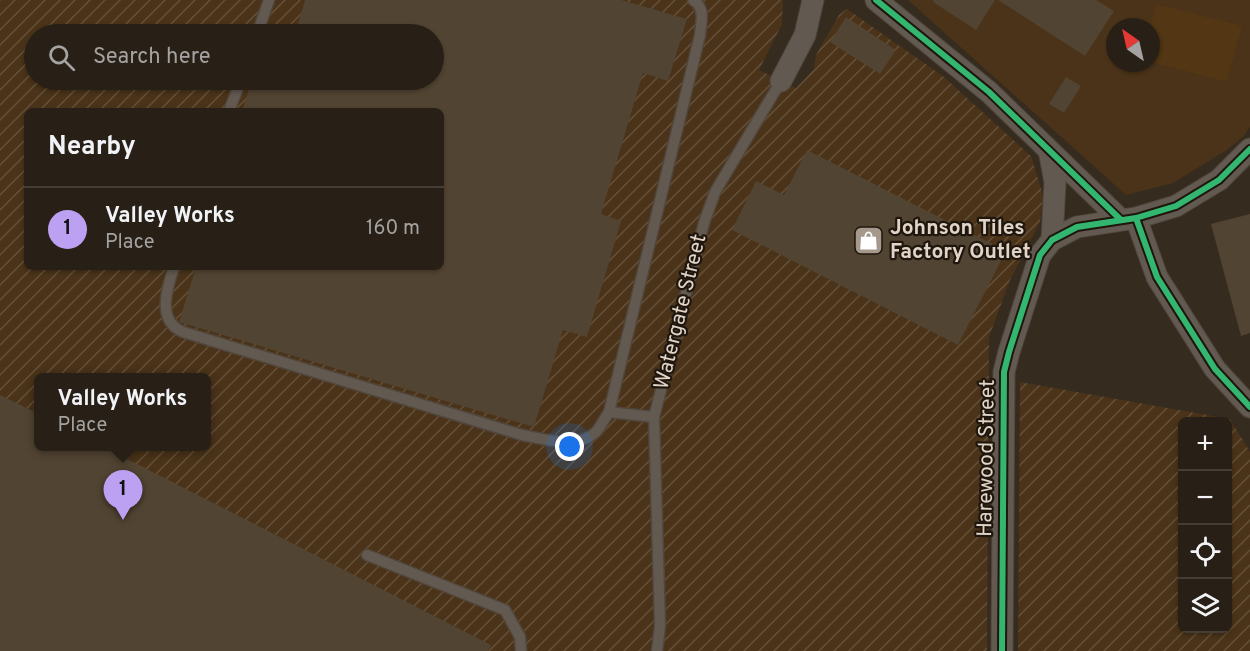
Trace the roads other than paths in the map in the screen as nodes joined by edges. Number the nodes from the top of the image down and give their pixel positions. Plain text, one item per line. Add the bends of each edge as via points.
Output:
1 (269, 0) edge
2 (693, 0) edge
3 (813, 0) edge
4 (876, 0) edge
5 (260, 24) edge
6 (781, 81) joint
7 (237, 90) edge
8 (230, 108) edge
9 (1250, 149) edge
10 (1049, 150) junction
11 (1128, 218) junction
12 (1052, 240) junction
13 (173, 270) edge
14 (1250, 407) edge
15 (609, 412) junction
16 (654, 417) junction
17 (367, 555) dead end
18 (521, 651) edge
19 (657, 651) edge
20 (1002, 651) edge

1 - 5 lane
2 - 15 lane via 702,12 700,35
3 - 6 street, Watergate Street via 805,36
4 - 10 street via 989,92
6 - 16 lane, Watergate Street via 715,192
7 - 8 lane
9 - 11 street via 1219,180 1176,206
10 - 11 street
10 - 12 street via 1055,182
11 - 12 street via 1077,227
11 - 14 street via 1157,277 1215,369
12 - 20 street, Harewood Street via 1040,255 1004,372
13 - 15 lane via 166,289 166,308 168,320 183,332 543,439 565,443 586,439 597,431
15 - 16 lane
16 - 19 lane, Watergate Street via 660,627
17 - 18 lane via 505,610 520,637

